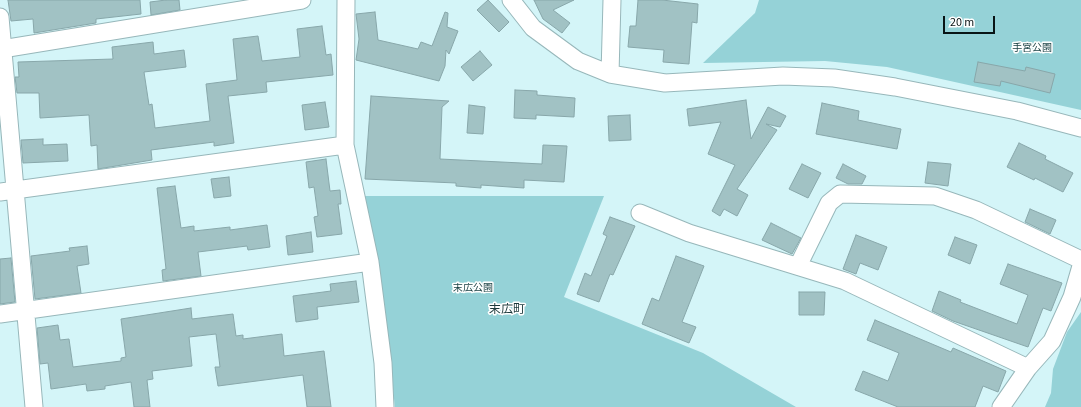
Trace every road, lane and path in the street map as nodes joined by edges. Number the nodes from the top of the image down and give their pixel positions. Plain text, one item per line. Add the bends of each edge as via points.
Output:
1 (302, 0) edge
2 (346, 0) edge
3 (511, 0) edge
4 (612, 0) edge
5 (0, 17) edge
6 (2, 49) junction
7 (610, 74) junction
8 (1081, 128) edge
9 (345, 145) junction
10 (8, 191) edge
11 (640, 214) dead end
12 (1081, 260) edge
13 (370, 262) junction
14 (798, 266) junction
15 (1081, 266) edge
16 (25, 311) junction
17 (0, 314) edge
18 (1028, 368) junction
19 (34, 407) edge
20 (385, 407) edge
21 (1001, 407) edge

1 - 6 street
2 - 9 street
3 - 7 street via 533,28 578,61
4 - 7 street
5 - 6 street
6 - 10 street
7 - 8 street via 665,83 783,76 834,78 895,87 994,107
9 - 10 street
9 - 13 street
10 - 16 street
11 - 14 street via 689,233
12 - 14 street via 976,210 935,196 840,194 829,203
13 - 16 street
13 - 20 street via 383,363
14 - 18 street via 845,281
15 - 18 street via 1072,297 1052,341
16 - 17 street
16 - 19 street
18 - 21 street

